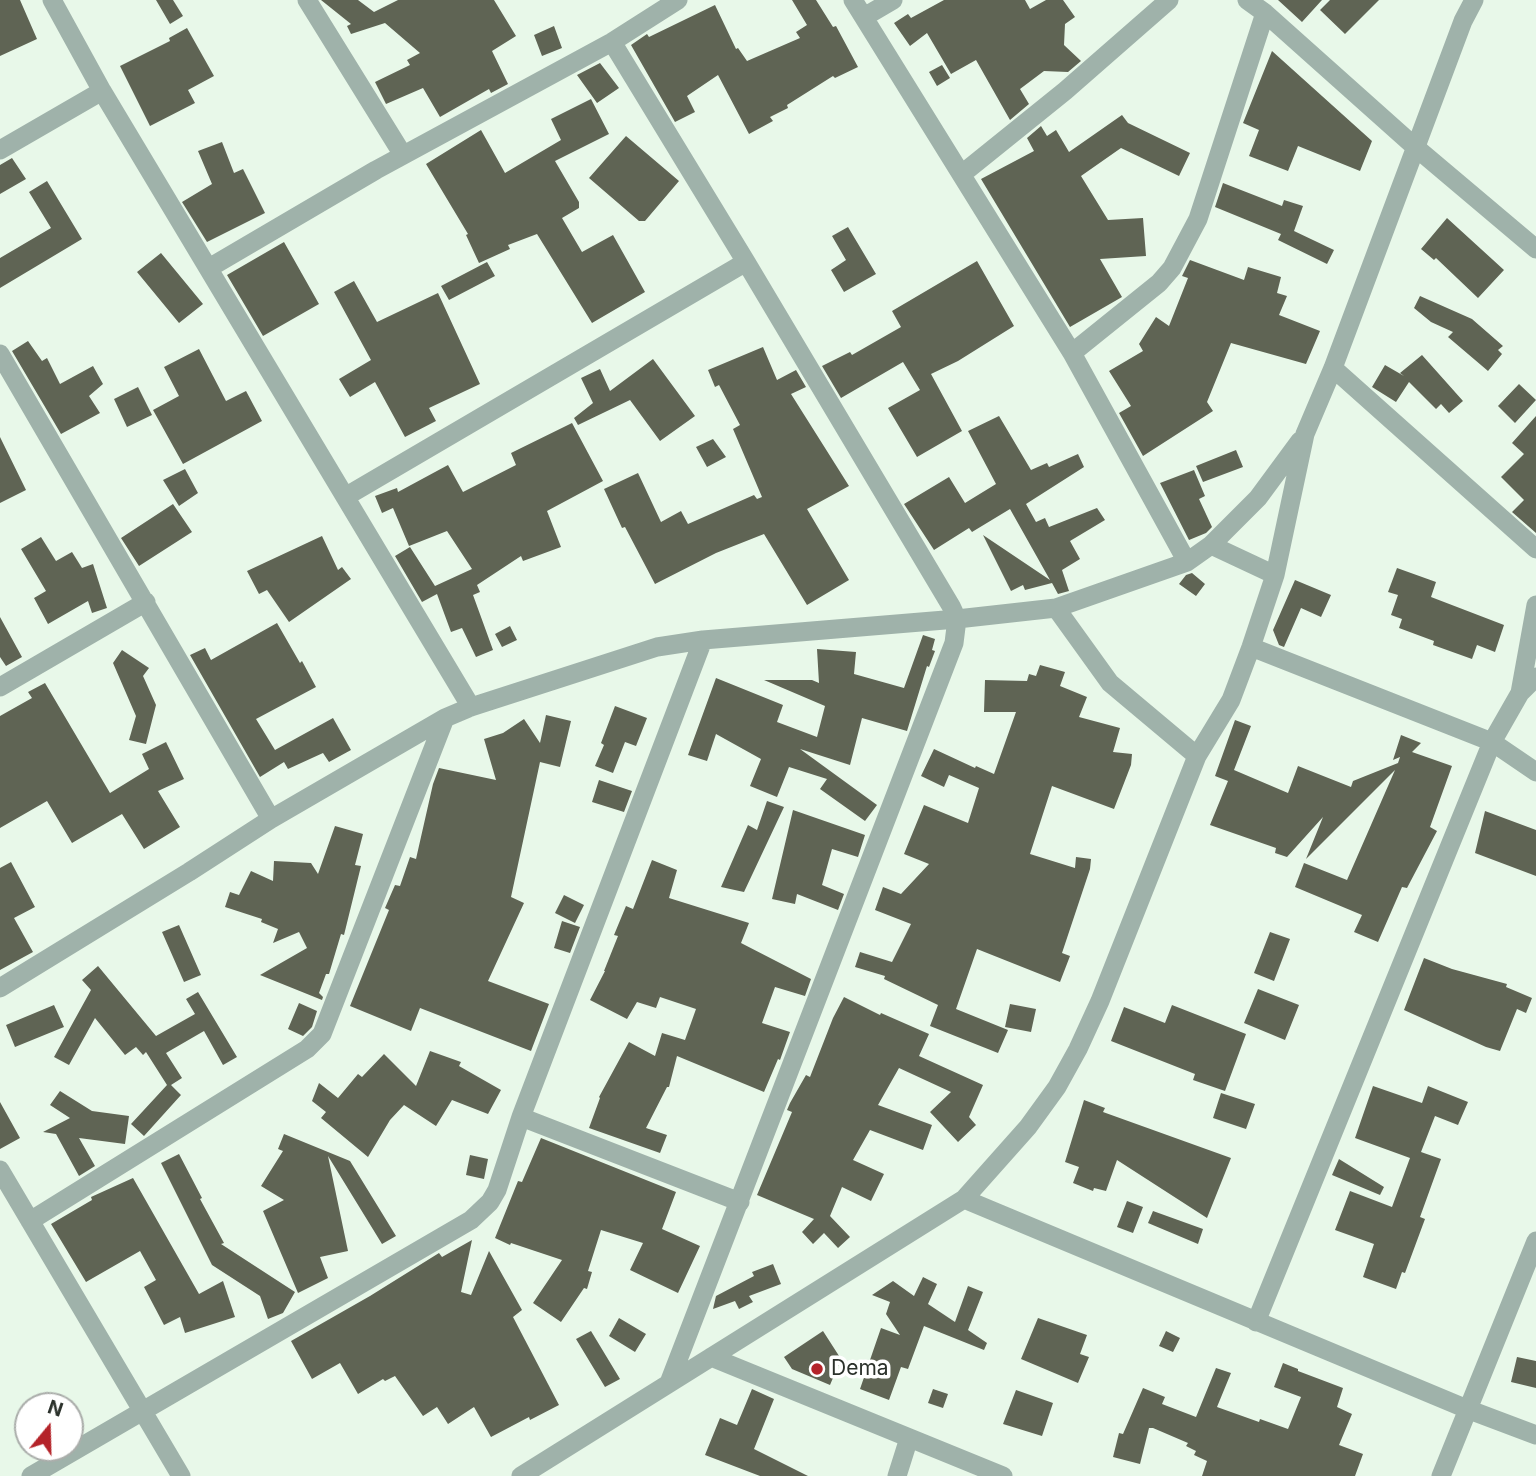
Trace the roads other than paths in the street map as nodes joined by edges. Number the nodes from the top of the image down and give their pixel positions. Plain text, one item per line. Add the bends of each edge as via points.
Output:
1 (52, 0) edge
2 (307, 0) edge
3 (678, 0) edge
4 (853, 0) edge
5 (893, 0) edge
6 (1169, 0) edge
7 (1247, 0) edge
8 (1460, 0) edge
9 (1474, 0) edge
10 (1265, 13) junction
11 (864, 17) junction
12 (1463, 20) junction
13 (612, 42) junction
14 (102, 91) junction
15 (1414, 146) junction
16 (0, 150) edge
17 (404, 155) junction
18 (962, 174) junction
19 (1536, 249) edge
20 (746, 262) junction
21 (209, 268) junction
22 (1072, 353) junction
23 (2, 360) edge
24 (1333, 368) junction
25 (1305, 434) junction
26 (345, 498) junction
27 (1212, 545) junction
28 (1536, 549) edge
29 (1186, 562) junction
30 (1275, 575) junction
31 (146, 602) junction
32 (1536, 605) edge
33 (1056, 608) junction
34 (957, 619) junction
35 (703, 640) junction
36 (1251, 647) junction
37 (1536, 677) edge
38 (0, 687) edge
39 (1521, 693) junction
40 (471, 707) junction
41 (444, 718) junction
42 (1492, 742) junction
43 (1197, 756) junction
44 (1536, 772) edge
45 (271, 819) junction
46 (0, 988) edge
47 (521, 1117) junction
48 (0, 1170) edge
49 (964, 1199) junction
50 (740, 1202) junction
51 (30, 1221) junction
52 (1536, 1241) edge
53 (1256, 1322) junction
54 (711, 1357) junction
55 (669, 1383) junction
56 (1467, 1409) junction
57 (144, 1412) junction
58 (1536, 1435) edge
59 (909, 1438) junction
60 (31, 1476) edge
61 (181, 1476) edge
62 (521, 1476) edge
63 (897, 1476) edge
64 (1003, 1476) edge
65 (1441, 1476) edge

1 - 14 street
2 - 17 street
3 - 13 street
4 - 11 street
5 - 11 street
6 - 18 street via 1065,92
7 - 10 street
8 - 12 street
9 - 12 street
10 - 15 street
10 - 22 street via 1198,219 1172,268
11 - 18 street
12 - 15 street
13 - 17 street
13 - 20 street
14 - 16 street
14 - 21 street
15 - 19 street
15 - 24 street
17 - 21 street
18 - 22 street
20 - 26 street
20 - 34 street
21 - 26 street
22 - 29 street
23 - 31 street
24 - 25 street
24 - 28 street
25 - 27 street via 1258,498
25 - 30 street
26 - 40 street
27 - 29 street
27 - 30 street
29 - 33 street
30 - 36 street
31 - 38 street
31 - 45 street
32 - 39 street
33 - 34 street
33 - 43 street via 1110,683
34 - 35 street
34 - 50 street via 954,643
35 - 40 street via 657,647
35 - 47 street
36 - 42 street
36 - 43 street via 1231,701
37 - 39 street
39 - 42 street
40 - 41 street
41 - 45 street
41 - 51 street via 322,1034 307,1049
42 - 44 street
42 - 53 street
43 - 49 street via 1079,1049 1028,1127
45 - 46 street
47 - 50 street
47 - 57 street via 497,1190 482,1211
48 - 51 street
49 - 53 street
49 - 54 street
50 - 55 street
51 - 57 street
52 - 56 street
53 - 56 street
54 - 55 street
54 - 59 street
55 - 62 street
56 - 58 street
56 - 65 street
57 - 60 street
57 - 61 street
59 - 63 street
59 - 64 street

